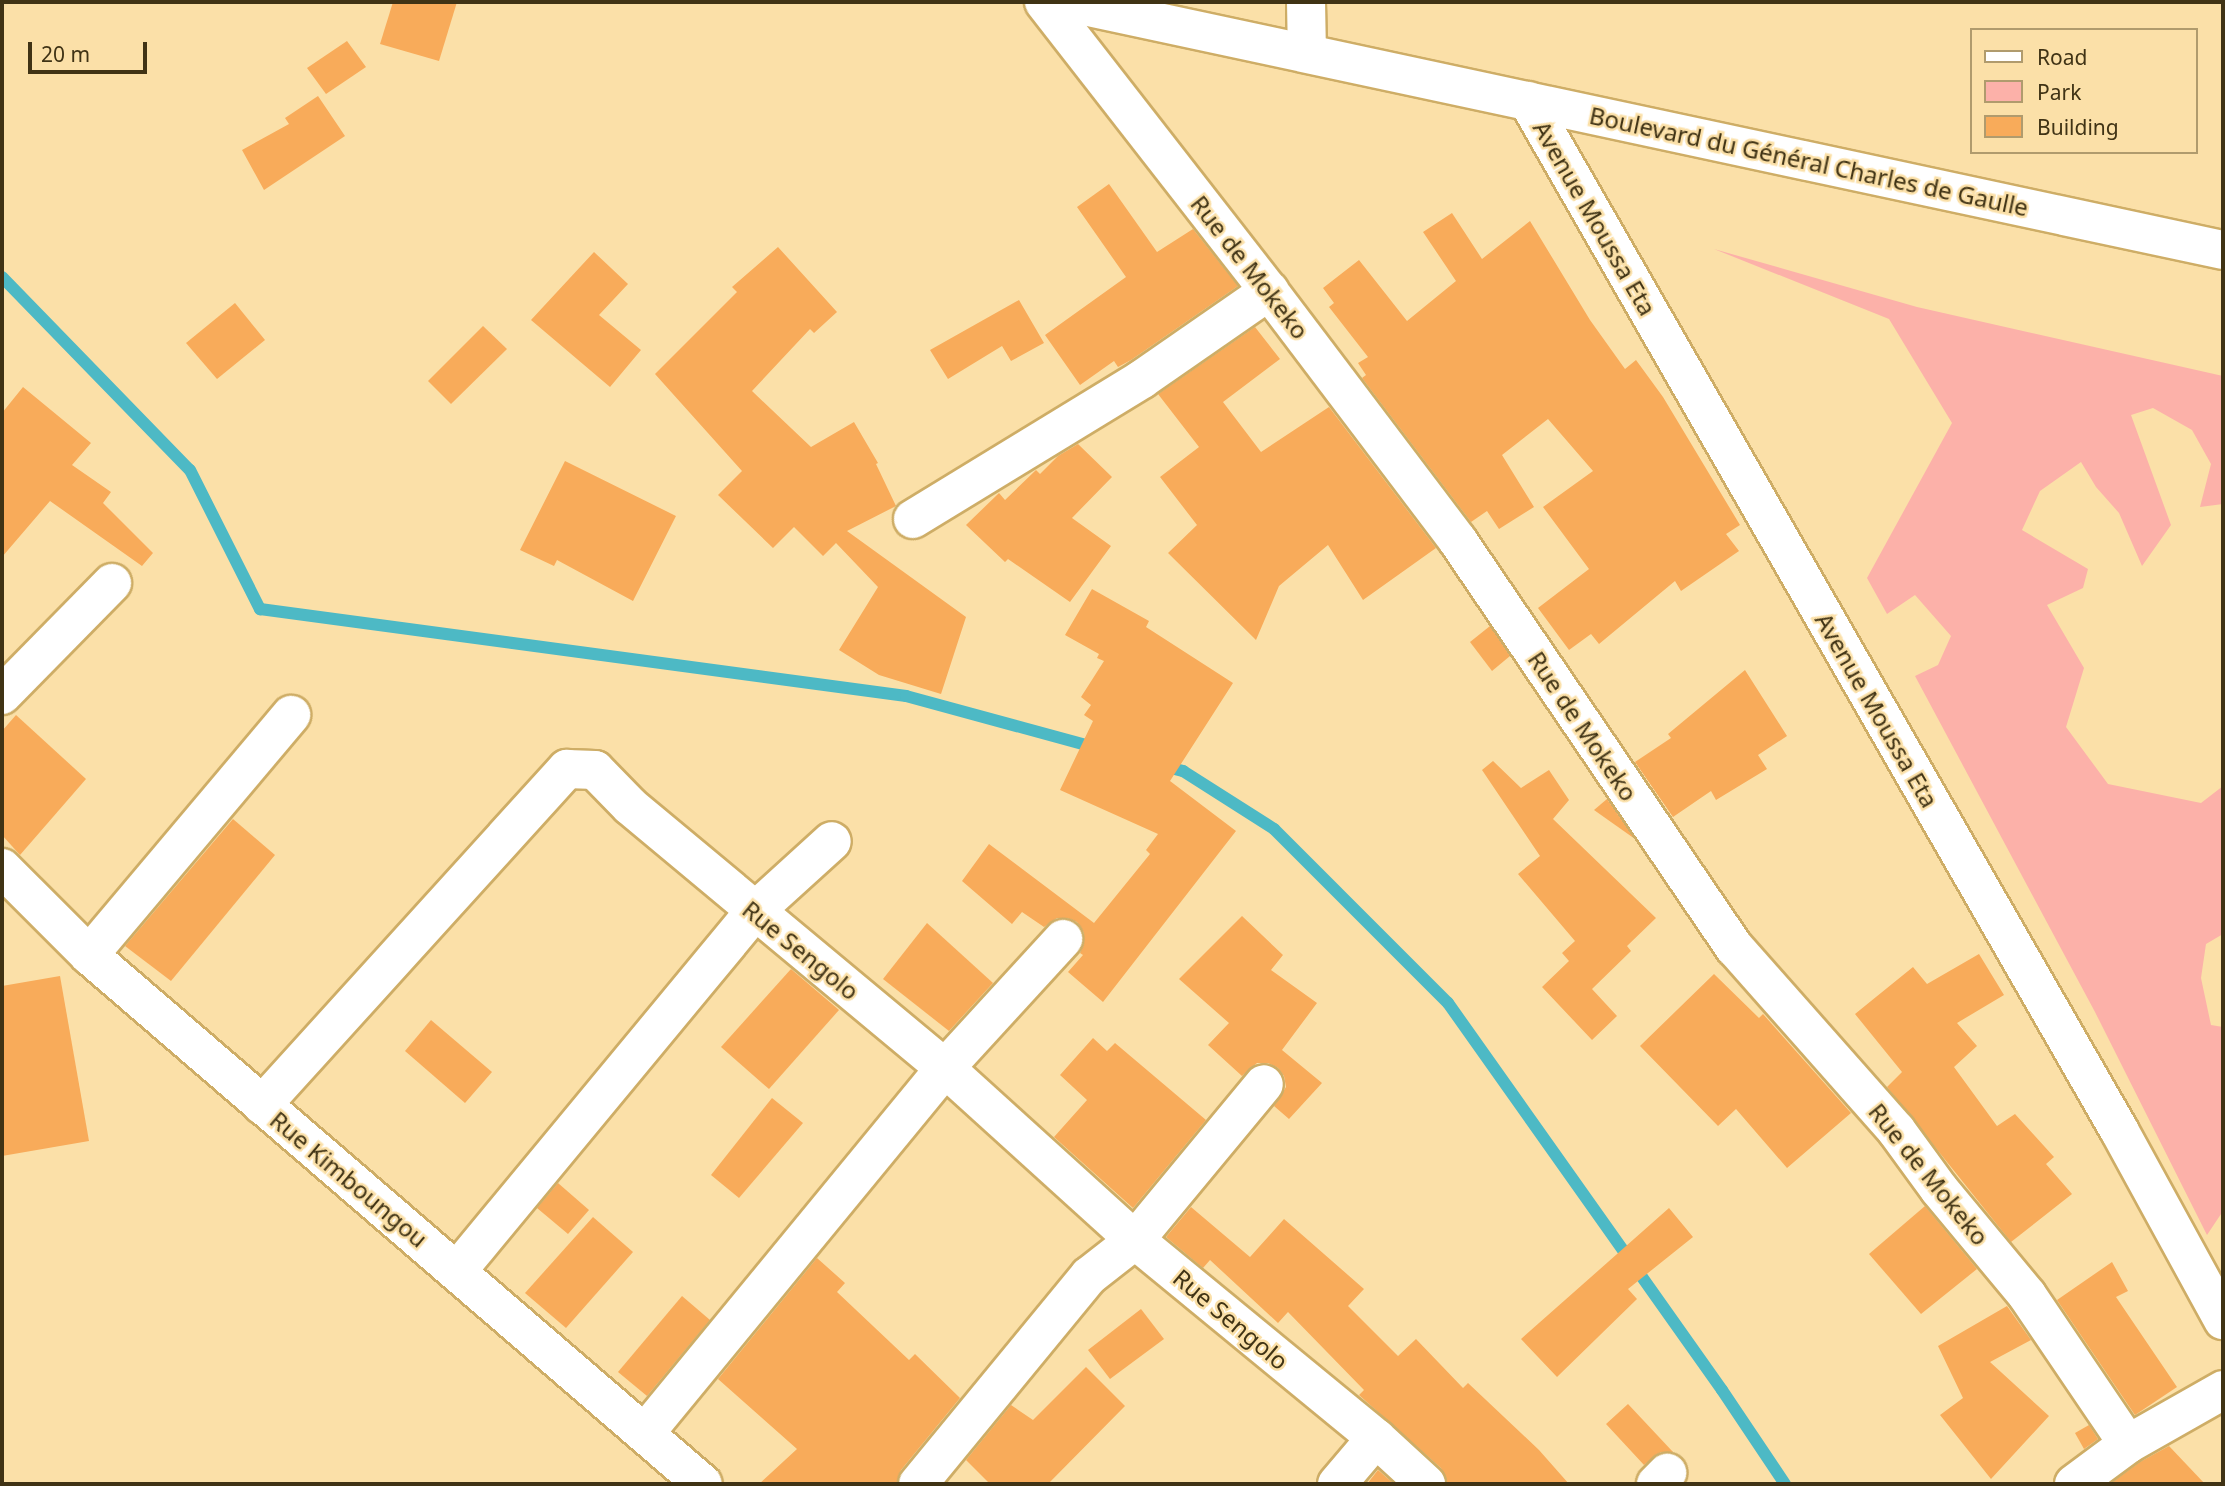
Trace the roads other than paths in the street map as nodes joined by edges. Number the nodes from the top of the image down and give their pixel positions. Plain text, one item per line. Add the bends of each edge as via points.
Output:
1 (1044, 2) edge
2 (1065, 2) edge
3 (1306, 2) edge
4 (1307, 53) junction
5 (1528, 101) junction
6 (2223, 250) edge
7 (1269, 291) junction
8 (913, 519) dead end
9 (112, 583) dead end
10 (2, 695) edge
11 (290, 715) dead end
12 (832, 841) dead end
13 (2, 868) edge
14 (754, 912) junction
15 (1063, 939) dead end
16 (89, 955) junction
17 (945, 1068) junction
18 (1264, 1084) dead end
19 (262, 1105) junction
20 (1135, 1240) junction
21 (457, 1271) junction
22 (2223, 1320) edge
23 (2223, 1390) edge
24 (645, 1433) junction
25 (1376, 1438) junction
26 (2128, 1444) junction
27 (703, 1484) edge
28 (918, 1484) edge
29 (1337, 1484) edge
30 (1426, 1484) edge
31 (2074, 1484) edge

1 - 7 street, Rue de Mokeko
2 - 4 street, Boulevard du Général Charles de Gaulle
3 - 4 street
4 - 5 street, Boulevard du Général Charles de Gaulle
5 - 6 street, Boulevard du Général Charles de Gaulle
5 - 22 street, Avenue Moussa Eta via 2119,1129
7 - 8 street via 1142,380
7 - 26 street, Rue de Mokeko via 1458,541 1735,948 1896,1129 2027,1295
9 - 10 street
11 - 16 street
12 - 14 street
13 - 16 street, Rue Kimboungou
14 - 17 street, Rue Sengolo
14 - 19 street, Rue Sengolo via 630,806 595,770 567,769
14 - 21 street
15 - 17 street
16 - 19 street, Rue Kimboungou
17 - 20 street, Rue Sengolo
17 - 24 street
18 - 20 street
19 - 21 street, Rue Kimboungou
20 - 25 street, Rue Sengolo
20 - 28 street via 1089,1276
21 - 24 street, Rue Kimboungou
23 - 26 street
24 - 27 street, Rue Kimboungou
25 - 29 street
25 - 30 street, Rue Sengolo
26 - 31 street

